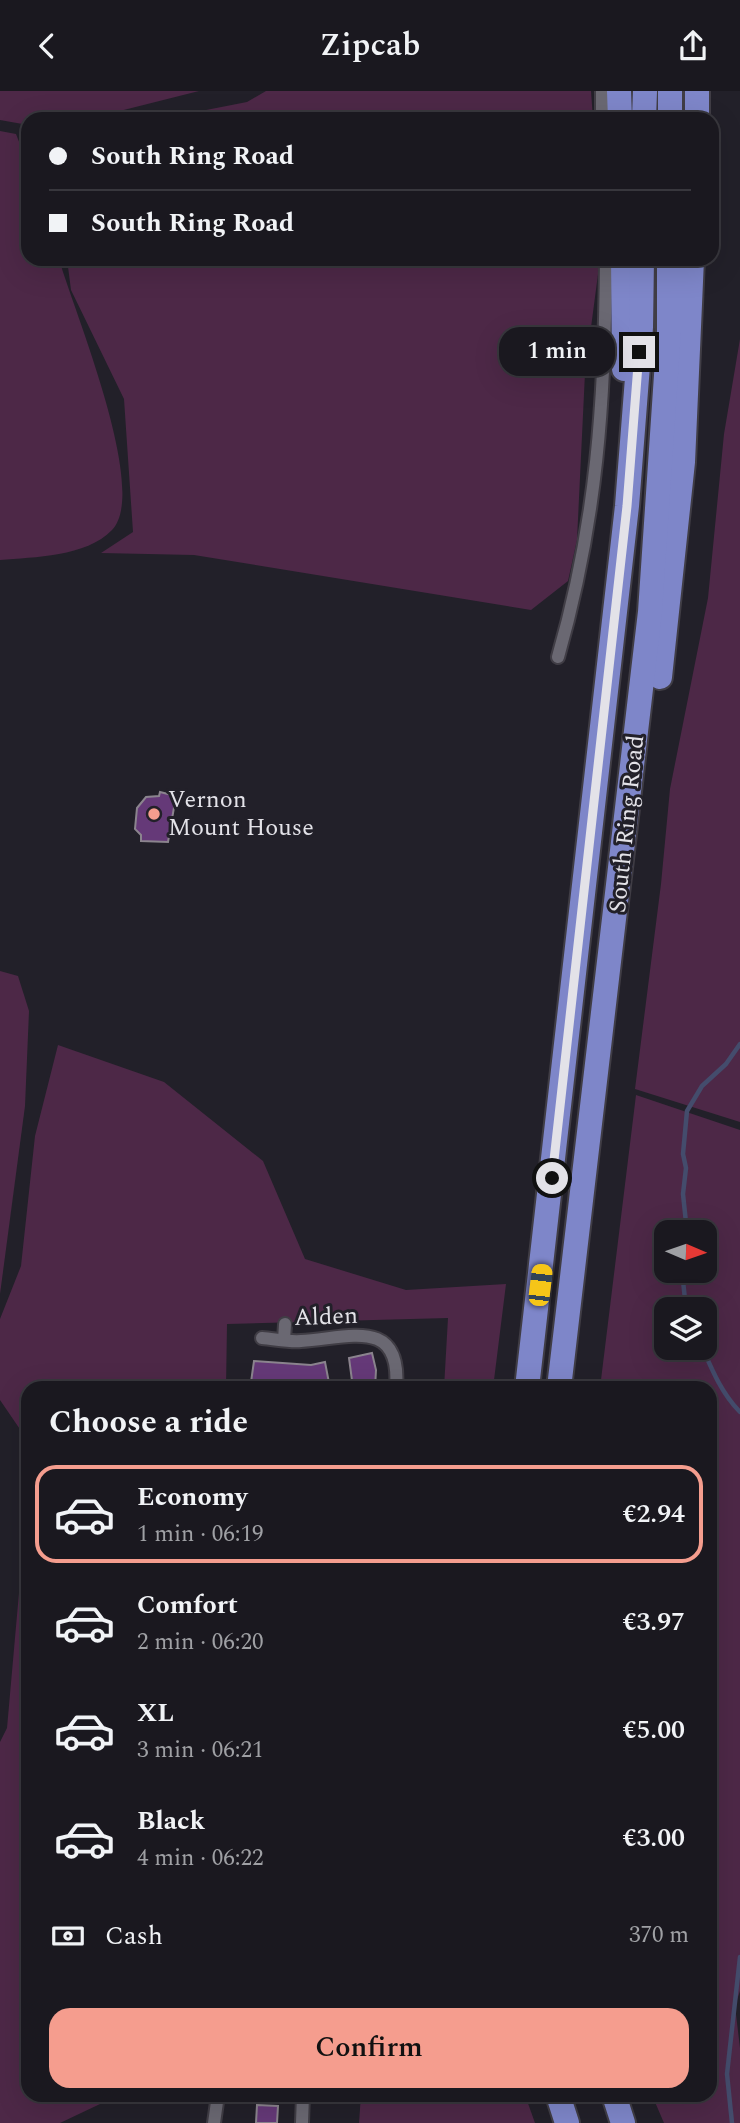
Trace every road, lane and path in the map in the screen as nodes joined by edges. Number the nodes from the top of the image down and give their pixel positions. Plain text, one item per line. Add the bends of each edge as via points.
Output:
1 (602, 91) edge
2 (619, 91) edge
3 (645, 91) edge
4 (670, 91) edge
5 (697, 91) edge
6 (602, 112) edge
7 (620, 112) edge
8 (644, 112) edge
9 (670, 112) edge
10 (697, 112) edge
11 (606, 266) edge
12 (623, 266) edge
13 (642, 266) edge
14 (669, 266) edge
15 (680, 266) edge
16 (692, 266) edge
17 (669, 331) junction
18 (627, 506) junction
19 (558, 657) dead end
20 (617, 907) junction
21 (285, 1324) dead end
22 (262, 1338) dead end
23 (284, 1340) junction
24 (396, 1381) edge
25 (528, 1381) edge
26 (560, 1381) edge
27 (217, 2102) edge
28 (303, 2102) edge
29 (560, 2102) edge
30 (616, 2102) edge
31 (214, 2123) edge
32 (302, 2123) edge
33 (567, 2123) edge
34 (623, 2123) edge

1 - 6 street
2 - 7 highway
3 - 8 highway
4 - 9 highway
5 - 10 highway
11 - 19 street via 605,380 595,487
12 - 18 highway
13 - 18 highway, South Ring Road
14 - 17 highway, South Ring Road
15 - 17 highway
16 - 20 highway via 683,462 665,639 645,786
17 - 20 highway, South Ring Road via 650,613
18 - 25 highway, South Ring Road
20 - 26 highway, South Ring Road
21 - 23 street
22 - 23 street, Alden
23 - 24 street, Alden via 358,1333 379,1339 393,1354
27 - 31 street
28 - 32 street
29 - 33 highway
30 - 34 highway

